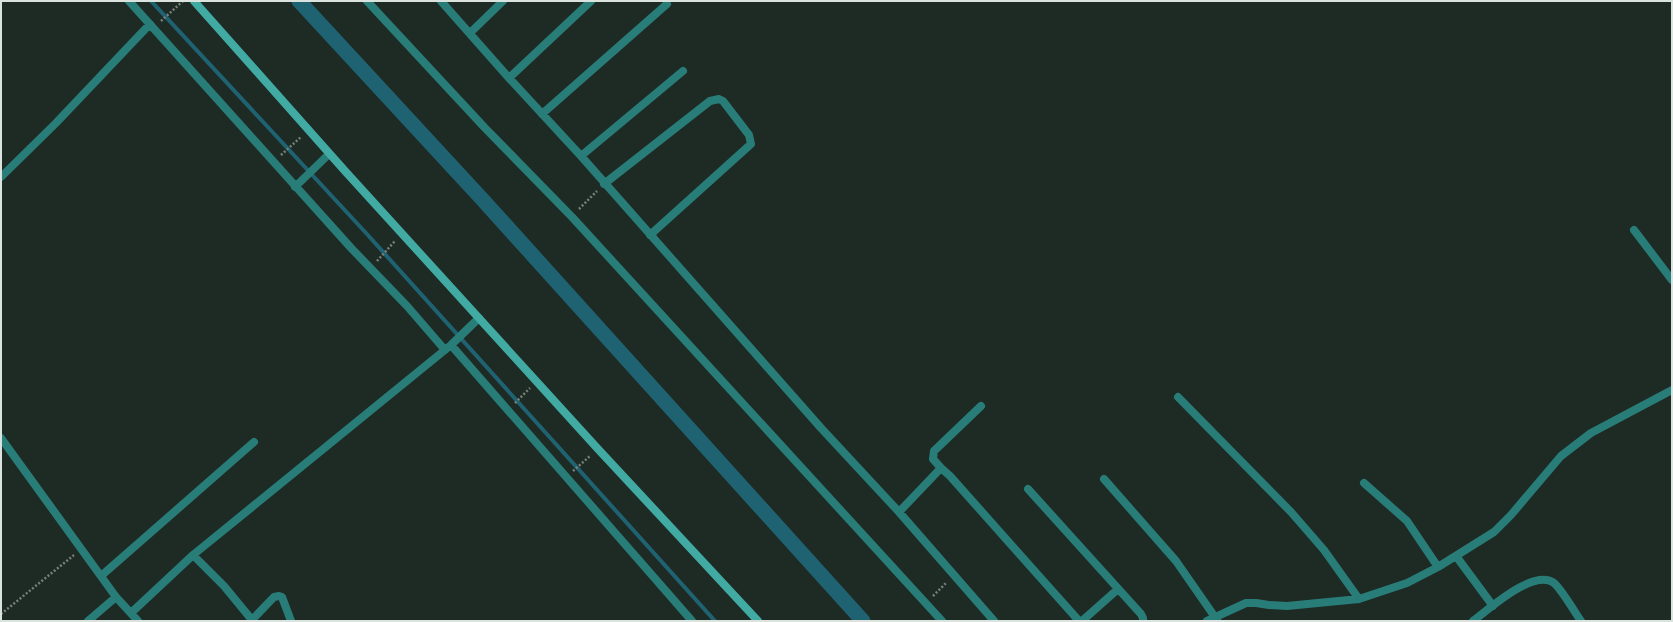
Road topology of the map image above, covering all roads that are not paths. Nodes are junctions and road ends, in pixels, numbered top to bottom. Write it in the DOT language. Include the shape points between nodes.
graph roads {
  1 [pos="129,1"];
  2 [pos="194,1"];
  3 [pos="367,1"];
  4 [pos="441,1"];
  5 [pos="502,1"];
  6 [pos="591,1"];
  7 [pos="667,4"];
  8 [pos="150,24"];
  9 [pos="470,33"];
  10 [pos="683,71"];
  11 [pos="509,78"];
  12 [pos="542,114"];
  13 [pos="329,154"];
  14 [pos="581,156"];
  15 [pos="1,177"];
  16 [pos="601,186"];
  17 [pos="295,187"];
  18 [pos="1634,230"];
  19 [pos="650,235"];
  20 [pos="1672,280"];
  21 [pos="479,318"];
  22 [pos="448,348"];
  23 [pos="1672,390"];
  24 [pos="1178,397"];
  25 [pos="981,406"];
  26 [pos="1,438"];
  27 [pos="254,442"];
  28 [pos="940,468"];
  29 [pos="1104,480"];
  30 [pos="1364,483"];
  31 [pos="1028,489"];
  32 [pos="899,512"];
  33 [pos="193,555"];
  34 [pos="1456,556"];
  35 [pos="1438,567"];
  36 [pos="101,576"];
  37 [pos="1118,589"];
  38 [pos="116,597"];
  39 [pos="1359,599"];
  40 [pos="1493,606"];
  41 [pos="131,613"];
  42 [pos="251,620"];
  43 [pos="1213,620"];
  44 [pos="88,621"];
  45 [pos="138,621"];
  46 [pos="291,621"];
  47 [pos="692,621"];
  48 [pos="758,621"];
  49 [pos="942,621"];
  50 [pos="994,621"];
  51 [pos="1081,621"];
  52 [pos="1142,621"];
  53 [pos="1473,621"];
  54 [pos="1581,621"];
  1 -- 8 [label="street"];
  2 -- 13 [label="street"];
  3 -- 49 [label="street" via="582,229"];
  4 -- 9 [label="street"];
  5 -- 9 [label="street"];
  6 -- 11 [label="street"];
  7 -- 12 [label="street"];
  8 -- 15 [label="street"];
  8 -- 17 [label="street"];
  9 -- 11 [label="street"];
  10 -- 14 [label="street"];
  11 -- 12 [label="street"];
  12 -- 14 [label="street"];
  13 -- 17 [label="street"];
  13 -- 21 [label="street"];
  14 -- 16 [label="street"];
  16 -- 19 [label="street"];
  16 -- 19 [label="street" via="710,101 723,101 749,135 751,144"];
  17 -- 22 [label="street"];
  18 -- 20 [label="street"];
  19 -- 32 [label="street"];
  21 -- 22 [label="street"];
  21 -- 48 [label="street"];
  22 -- 33 [label="street"];
  22 -- 47 [label="street"];
  23 -- 34 [label="street" via="1580,440 1562,456 1494,532"];
  24 -- 39 [label="street" via="1291,512 1324,550"];
  25 -- 28 [label="street" via="934,451 933,459"];
  26 -- 36 [label="street"];
  27 -- 36 [label="street"];
  28 -- 32 [label="street"];
  28 -- 51 [label="street"];
  29 -- 43 [label="street" via="1176,561"];
  30 -- 35 [label="street" via="1407,521"];
  31 -- 37 [label="street"];
  32 -- 50 [label="street"];
  33 -- 41 [label="street"];
  33 -- 42 [label="street" via="224,586"];
  34 -- 35 [label="street"];
  34 -- 40 [label="street"];
  35 -- 39 [label="street" via="1408,583"];
  36 -- 38 [label="street"];
  37 -- 51 [label="street"];
  37 -- 52 [label="street" via="1141,614"];
  38 -- 41 [label="street"];
  38 -- 44 [label="street"];
  39 -- 43 [label="street" via="1278,606 1251,603 1239,605"];
  40 -- 53 [label="street"];
  40 -- 54 [label="street" via="1523,585 1542,580 1553,583"];
  41 -- 45 [label="street"];
  42 -- 46 [label="street" via="274,597 279,596"];
}
